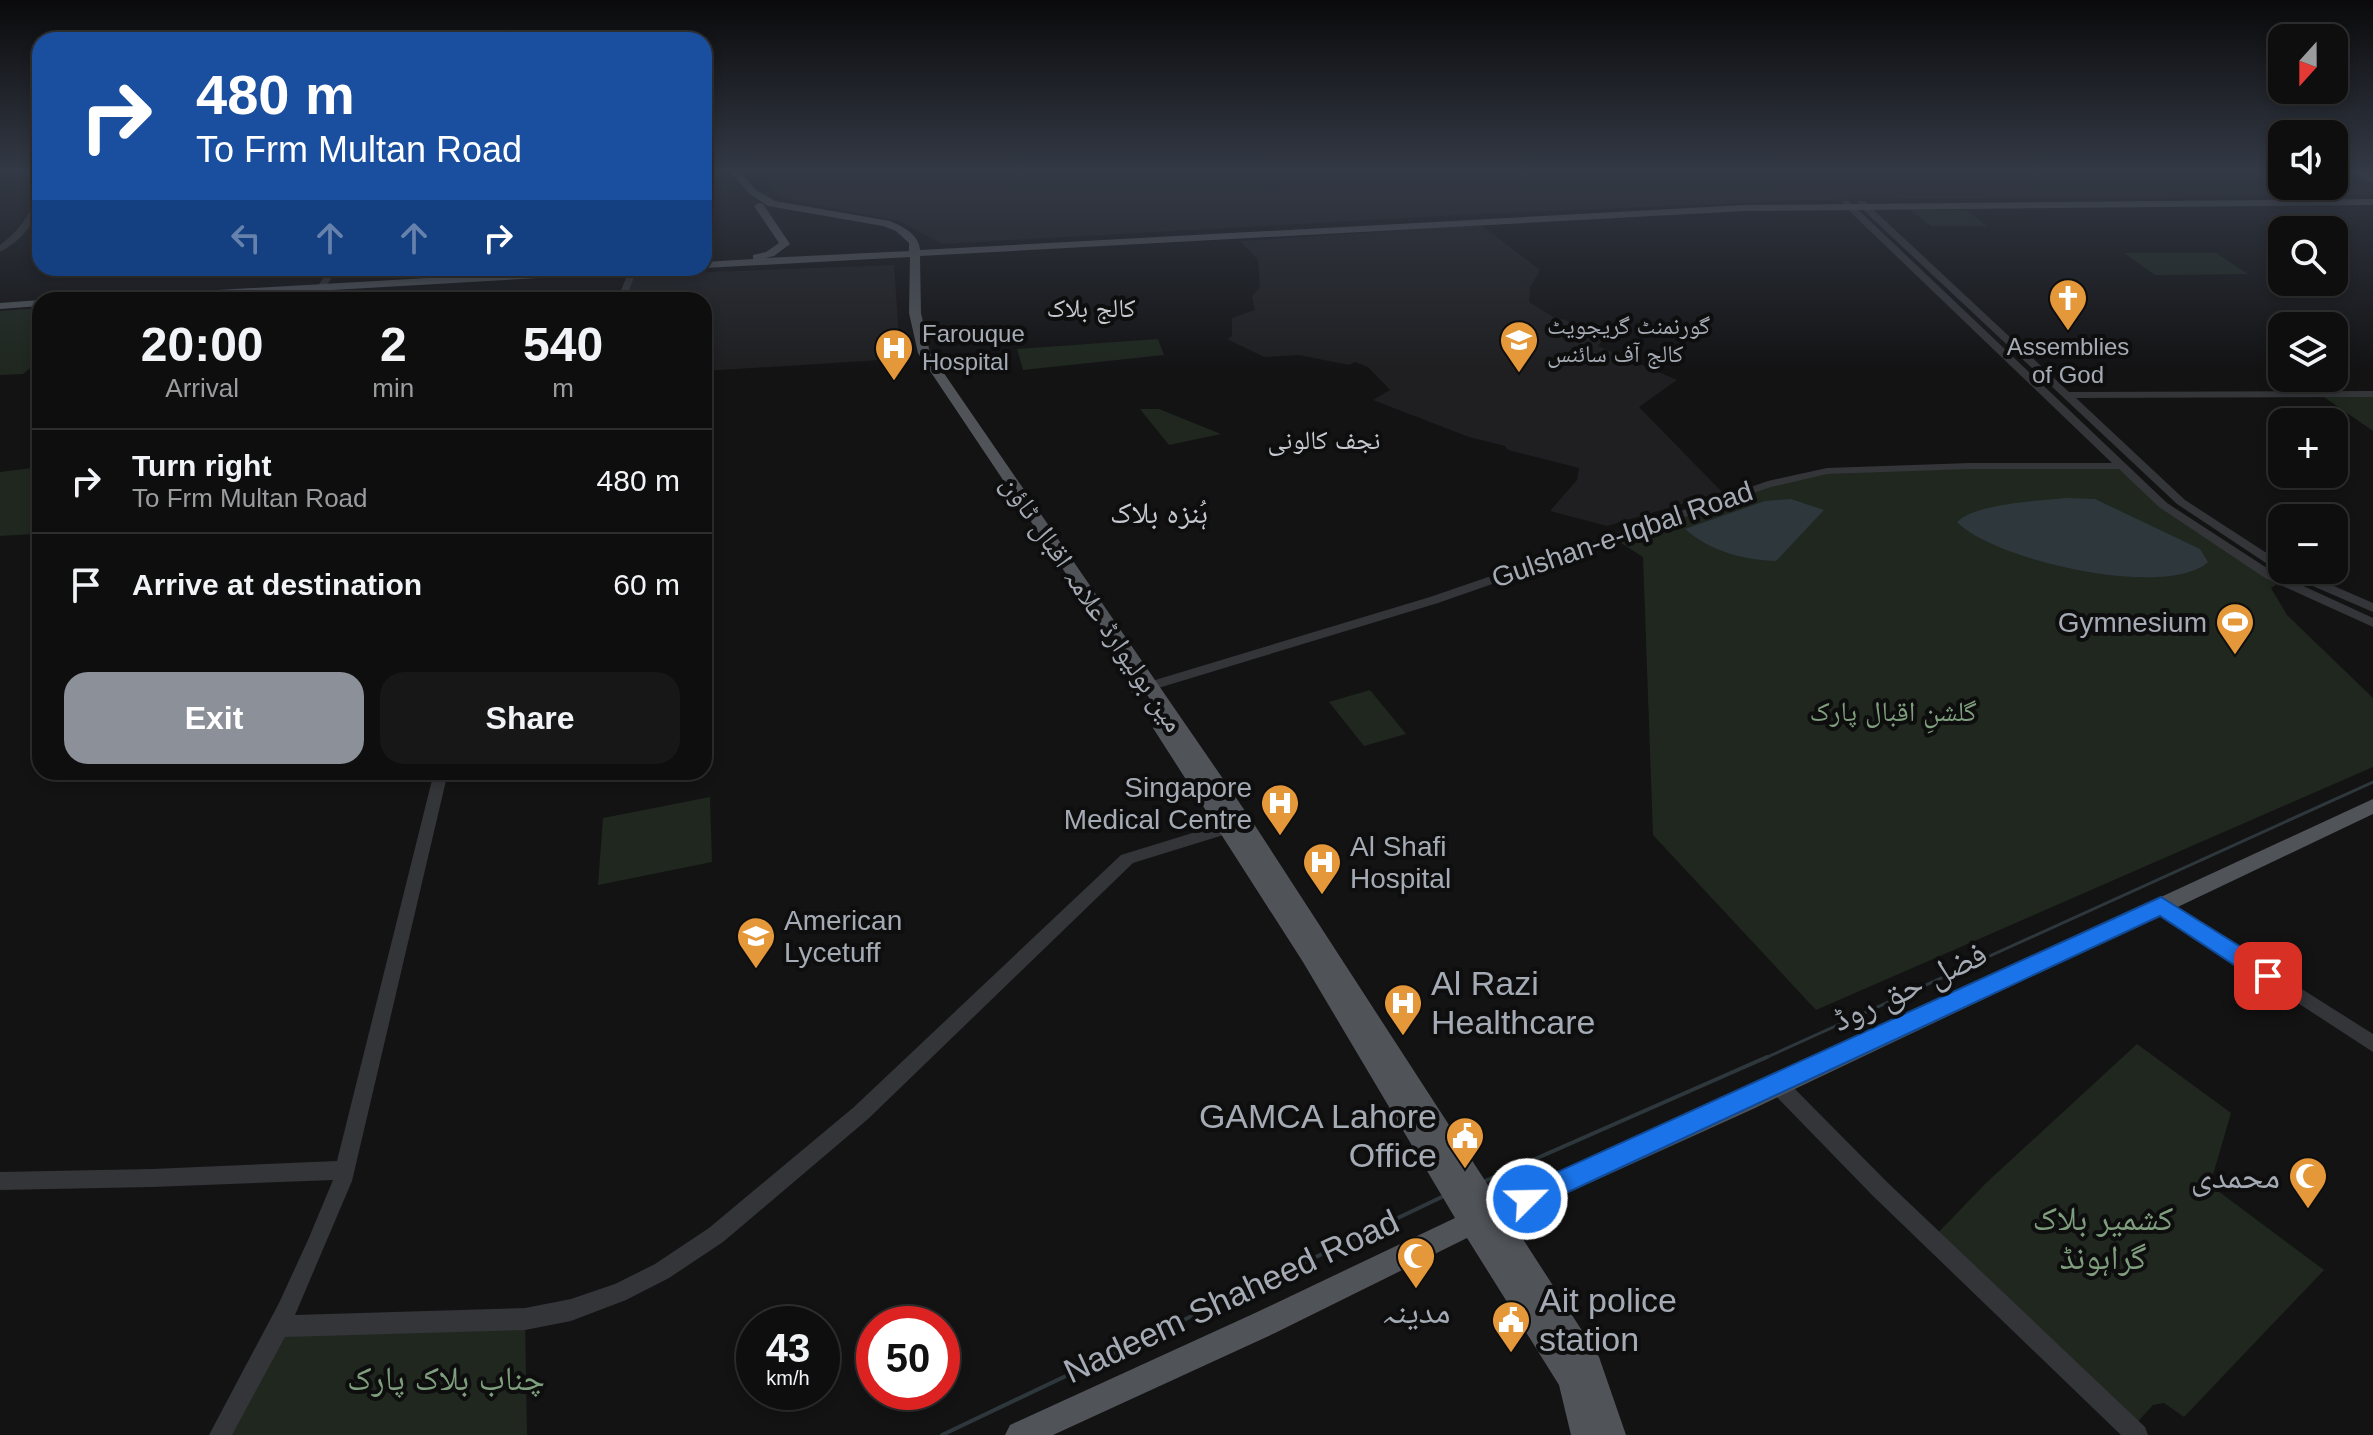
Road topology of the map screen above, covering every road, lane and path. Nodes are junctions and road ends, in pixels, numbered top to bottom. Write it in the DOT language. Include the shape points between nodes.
graph roads {
  1 [pos="15,236"];
  2 [pos="782,236"];
  3 [pos="897,236"];
  4 [pos="908,236"];
  5 [pos="913,236"];
  6 [pos="1191,236"];
  7 [pos="1880,236"];
  8 [pos="1897,236"];
  9 [pos="1114,240"];
  10 [pos="0,249"];
  11 [pos="944,249"];
  12 [pos="911,254"];
  13 [pos="751,260"];
  14 [pos="712,262"];
  15 [pos="1909,264"];
  16 [pos="1927,264"];
  17 [pos="329,276"];
  18 [pos="473,276"];
  19 [pos="489,276"];
  20 [pos="613,276"];
  21 [pos="630,276"];
  22 [pos="323,284"];
  23 [pos="627,284"];
  24 [pos="187,292"];
  25 [pos="229,292"];
  26 [pos="624,292"];
  27 [pos="32,302"];
  28 [pos="0,304"];
  29 [pos="1968,320"];
  30 [pos="1988,320"];
  31 [pos="2373,394"];
  32 [pos="2067,395"];
  33 [pos="2122,466"];
  34 [pos="2148,490"];
  35 [pos="2168,490"];
  36 [pos="2268,559"];
  37 [pos="2318,584"];
  38 [pos="2373,608"];
  39 [pos="2373,623"];
  40 [pos="1142,688"];
  41 [pos="439,780"];
  42 [pos="2373,806"];
  43 [pos="1228,828"];
  44 [pos="2161,906"];
  45 [pos="2373,1044"];
  46 [pos="1778,1085"];
  47 [pos="343,1170"];
  48 [pos="1455,1180"];
  49 [pos="0,1181"];
  50 [pos="1479,1212"];
  51 [pos="281,1326"];
  52 [pos="220,1435"];
  53 [pos="1020,1435"];
  54 [pos="1586,1435"];
  55 [pos="1611,1435"];
  56 [pos="2137,1435"];
  1 -- 10 [label="street"];
  2 -- 13 [label="main road" via="785,244"];
  3 -- 12 [label="main road"];
  4 -- 12 [label="main road" via="914,242"];
  5 -- 11 [label="main road"];
  6 -- 9 [label="main road"];
  7 -- 15 [label="street"];
  8 -- 16 [label="street"];
  9 -- 11 [label="main road"];
  9 -- 12 [label="main road"];
  11 -- 12 [label="main road"];
  12 -- 13 [label="main road"];
  12 -- 40 [label="main road, مین بولیوارڈ علامہ اقبال ٹاؤن" via="913,354"];
  13 -- 14 [label="main road"];
  15 -- 16 [label="street"];
  15 -- 29 [label="street"];
  16 -- 30 [label="street"];
  17 -- 22 [label="street"];
  18 -- 22 [label="main road"];
  19 -- 25 [label="main road"];
  20 -- 23 [label="main road"];
  21 -- 23 [label="street"];
  22 -- 24 [label="main road"];
  23 -- 26 [label="street"];
  27 -- 28 [label="main road"];
  29 -- 30 [label="street"];
  29 -- 33 [label="street"];
  30 -- 32 [label="street"];
  31 -- 32 [label="street"];
  32 -- 35 [label="street"];
  33 -- 34 [label="street"];
  33 -- 40 [label="street, Gulshan-e-Iqbal Road" via="1898,467 1812,474 1735,495 1434,600"];
  34 -- 35 [label="street"];
  34 -- 39 [label="street" via="2269,575"];
  35 -- 36 [label="street"];
  37 -- 38 [label="street"];
  40 -- 43 [label="main road, مین بولیوارڈ علامہ اقبال ٹاؤن"];
  40 -- 48 [label="main road, مین بولیوارڈ علامہ اقبال ٹاؤن" via="1245,826"];
  41 -- 47 [label="street"];
  42 -- 44 [label="main road, فضل حق روڈ"];
  43 -- 48 [label="main road, مین بولیوارڈ علامہ اقبال ٹاؤن"];
  43 -- 51 [label="street" via="1127,859 861,1113 716,1235 662,1271 571,1310 525,1319"];
  44 -- 45 [label="street"];
  44 -- 46 [label="main road, فضل حق روڈ"];
  46 -- 50 [label="main road, فضل حق روڈ"];
  46 -- 56 [label="street"];
  47 -- 49 [label="street"];
  47 -- 51 [label="street" via="318,1247"];
  48 -- 50 [label="main road"];
  50 -- 53 [label="main road, Nadeem Shaheed Road"];
  50 -- 54 [label="main road" via="1570,1376"];
  50 -- 55 [label="main road" via="1589,1367"];
  51 -- 52 [label="street"];
}
